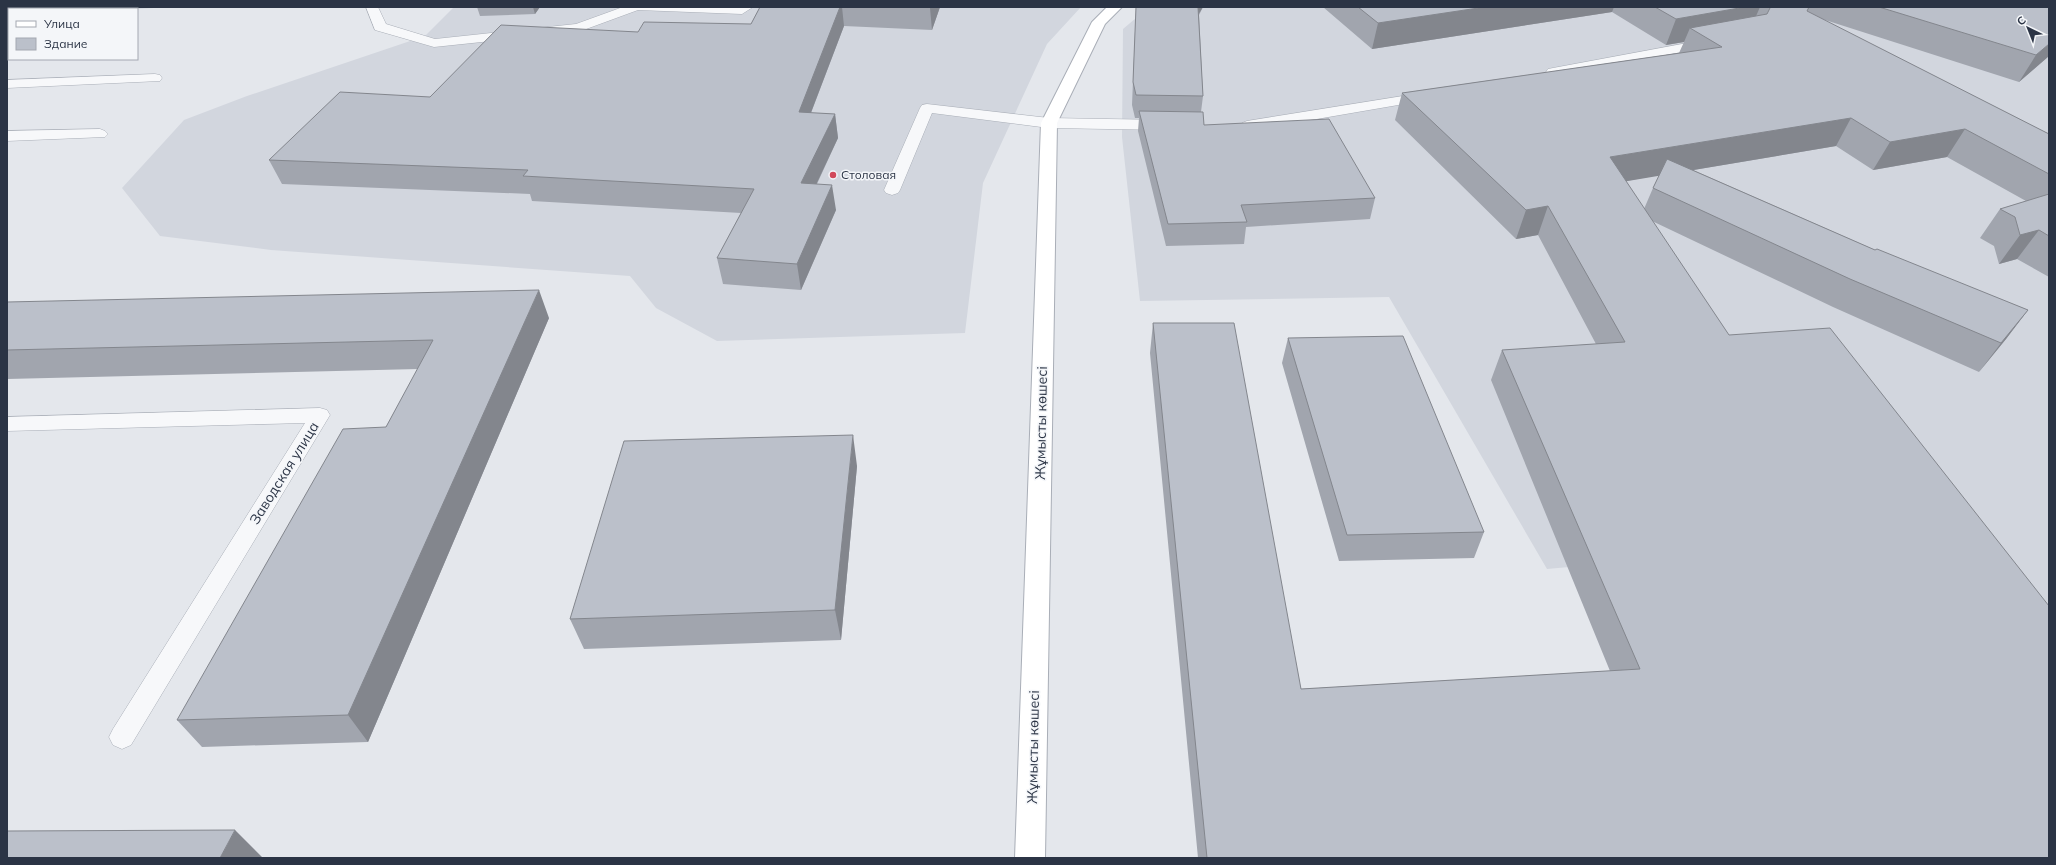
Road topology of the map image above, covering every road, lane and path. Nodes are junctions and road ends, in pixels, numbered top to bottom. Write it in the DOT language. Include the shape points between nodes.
graph roads {
  1 [pos="372,7"];
  2 [pos="635,7"];
  3 [pos="639,7"];
  4 [pos="747,7"];
  5 [pos="1115,7"];
  6 [pos="1726,40"];
  7 [pos="1539,75"];
  8 [pos="155,78"];
  9 [pos="7,84"];
  10 [pos="1446,93"];
  11 [pos="1049,123"];
  12 [pos="1176,125"];
  13 [pos="1232,126"];
  14 [pos="100,134"];
  15 [pos="7,136"];
  16 [pos="892,190"];
  17 [pos="7,424"];
  18 [pos="122,737"];
  19 [pos="1030,858"];
  1 -- 2 [label="lane" via="380,27 434,43 578,28"];
  3 -- 4 [label="lane" via="742,10"];
  5 -- 11 [label="main road, Жұмысты көшесі" via="1099,22"];
  6 -- 7 [label="lane"];
  8 -- 9 [label="lane"];
  10 -- 13 [label="lane"];
  11 -- 12 [label="lane"];
  11 -- 16 [label="lane" via="927,108"];
  11 -- 19 [label="main road, Жұмысты көшесі"];
  14 -- 15 [label="lane"];
  17 -- 18 [label="lane, Заводская улица" via="320,415"];
}
